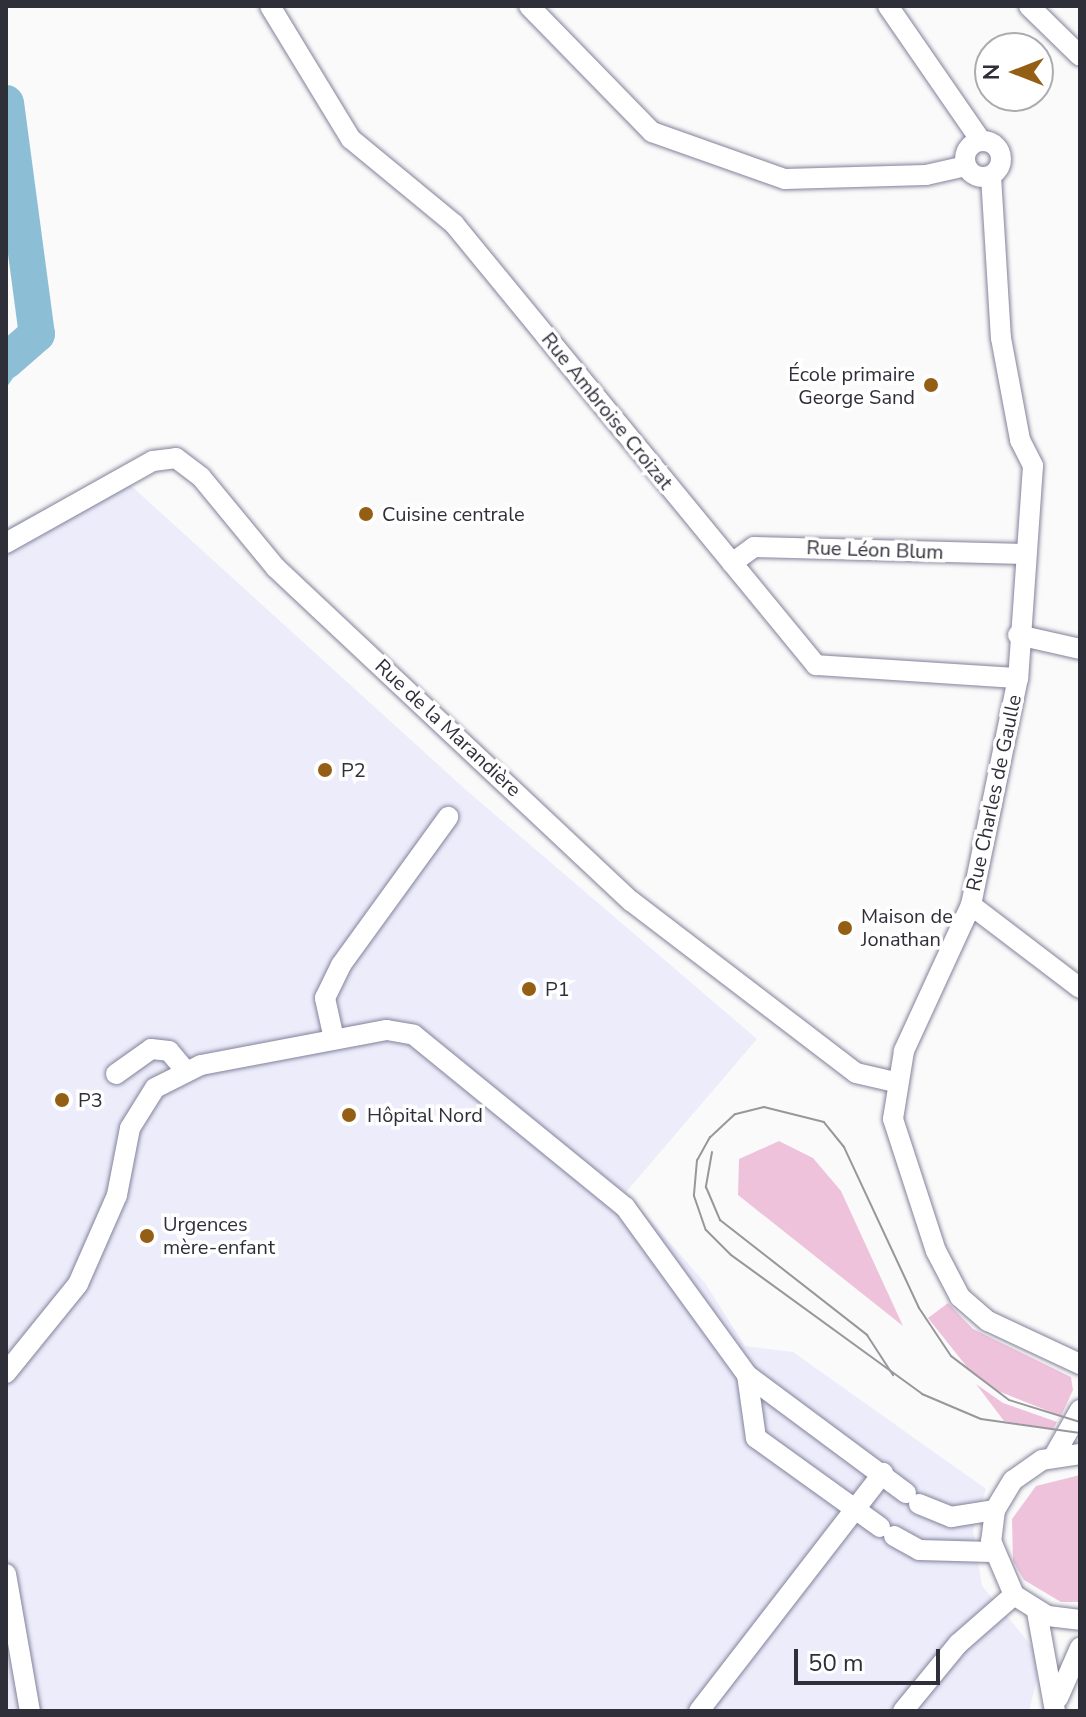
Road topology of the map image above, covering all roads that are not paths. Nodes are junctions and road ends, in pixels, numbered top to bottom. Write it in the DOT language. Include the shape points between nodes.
graph roads {
  1 [pos="270,6"];
  2 [pos="529,6"];
  3 [pos="888,6"];
  4 [pos="1029,6"];
  5 [pos="1080,56"];
  6 [pos="981,141"];
  7 [pos="966,166"];
  8 [pos="991,176"];
  9 [pos="6,543"];
  10 [pos="1025,554"];
  11 [pos="732,563"];
  12 [pos="1018,635"];
  13 [pos="1080,649"];
  14 [pos="1018,678"];
  15 [pos="448,817"];
  16 [pos="971,905"];
  17 [pos="1080,988"];
  18 [pos="334,1039"];
  19 [pos="185,1070"];
  20 [pos="116,1074"];
  21 [pos="895,1082"];
  22 [pos="1080,1364"];
  23 [pos="6,1373"];
  24 [pos="747,1375"];
  25 [pos="1080,1410"];
  26 [pos="1080,1454"];
  27 [pos="1054,1456"];
  28 [pos="883,1473"];
  29 [pos="855,1509"];
  30 [pos="995,1510"];
  31 [pos="992,1552"];
  32 [pos="6,1574"];
  33 [pos="1014,1595"];
  34 [pos="1037,1612"];
  35 [pos="1080,1620"];
  36 [pos="1080,1648"];
  37 [pos="1056,1706"];
  38 [pos="30,1711"];
  39 [pos="699,1711"];
  40 [pos="903,1711"];
  1 -- 11 [label="street, Rue Ambroise Croizat" via="351,139 454,224"];
  2 -- 7 [label="street" via="652,132 785,179 926,175"];
  3 -- 6 [label="street"];
  4 -- 5 [label="street"];
  6 -- 7 [label="street" via="967,150"];
  6 -- 8 [label="street" via="999,151"];
  7 -- 8 [label="street" via="974,175"];
  8 -- 10 [label="street, Rue Charles de Gaulle" via="1001,338 1020,440 1033,466"];
  9 -- 21 [label="street, Rue de la Marandière" via="153,461 176,458 201,477 276,568 631,901 856,1073"];
  10 -- 11 [label="street, Rue Léon Blum" via="754,547"];
  10 -- 12 [label="street, Rue Charles de Gaulle"];
  11 -- 14 [label="street, Rue Ambroise Croizat" via="816,665"];
  12 -- 13 [label="street"];
  12 -- 14 [label="street, Rue Charles de Gaulle"];
  14 -- 16 [label="street, Rue Charles de Gaulle"];
  15 -- 18 [label="street" via="341,965 325,998"];
  16 -- 17 [label="street"];
  16 -- 21 [label="street, Rue Charles de Gaulle"];
  18 -- 19 [label="street"];
  18 -- 24 [label="street" via="387,1030 414,1035 542,1138 625,1207"];
  19 -- 20 [label="street" via="169,1051 151,1049"];
  19 -- 23 [label="street" via="155,1088 130,1128 117,1195 78,1284"];
  21 -- 22 [label="street, Rue Charles de Gaulle" via="898,1145 955,1290 988,1321"];
  24 -- 28 [label="street"];
  24 -- 29 [label="street" via="756,1438"];
  25 -- 27 [label="street"];
  26 -- 27 [label="street"];
  27 -- 30 [label="street" via="1020,1474"];
  28 -- 29 [label="street"];
  28 -- 30 [label="street" via="943,1517"];
  29 -- 31 [label="street" via="919,1550"];
  29 -- 39 [label="street"];
  30 -- 31 [label="street"];
  31 -- 33 [label="street"];
  32 -- 38 [label="street"];
  33 -- 34 [label="street"];
  33 -- 40 [label="street" via="958,1644"];
  34 -- 35 [label="street"];
  34 -- 37 [label="street"];
  36 -- 37 [label="street"];
}
